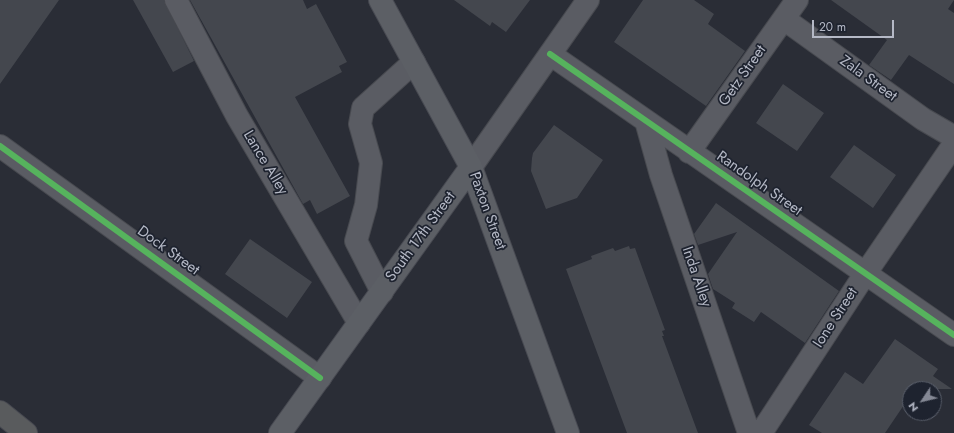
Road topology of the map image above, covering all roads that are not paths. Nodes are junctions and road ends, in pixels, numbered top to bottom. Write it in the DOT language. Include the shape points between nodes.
graph roads {
  1 [pos="176,0"];
  2 [pos="380,0"];
  3 [pos="587,0"];
  4 [pos="797,0"];
  5 [pos="784,19"];
  6 [pos="550,54"];
  7 [pos="414,62"];
  8 [pos="646,121"];
  9 [pos="954,137"];
  10 [pos="954,144"];
  11 [pos="0,146"];
  12 [pos="689,152"];
  13 [pos="471,167"];
  14 [pos="865,274"];
  15 [pos="382,292"];
  16 [pos="360,323"];
  17 [pos="954,336"];
  18 [pos="320,378"];
  19 [pos="0,412"];
  20 [pos="26,433"];
  21 [pos="280,433"];
  22 [pos="568,433"];
  23 [pos="749,433"];
  24 [pos="761,433"];
  1 -- 16 [label="street, Lance Alley" via="237,116"];
  2 -- 7 [label="main road, Paxton Street"];
  3 -- 6 [label="street, South 17th Street"];
  4 -- 5 [label="street, Getz Street"];
  5 -- 9 [label="street, Zala Street" via="924,119"];
  5 -- 12 [label="street, Getz Street"];
  6 -- 8 [label="street, Randolph Street"];
  6 -- 13 [label="street, South 17th Street"];
  7 -- 13 [label="main road, Paxton Street"];
  7 -- 15 [label="street" via="363,108 360,124 371,163 366,205 356,241"];
  8 -- 12 [label="street, Randolph Street"];
  8 -- 23 [label="street, Inda Alley" via="661,175"];
  10 -- 14 [label="street, Ione Street"];
  11 -- 18 [label="street, Dock Street"];
  12 -- 14 [label="street, Randolph Street"];
  13 -- 15 [label="main road, South 17th Street"];
  13 -- 22 [label="main road, Paxton Street"];
  14 -- 17 [label="street, Randolph Street"];
  14 -- 24 [label="street, Ione Street"];
  15 -- 16 [label="main road, South 17th Street"];
  16 -- 18 [label="main road, South 17th Street"];
  18 -- 21 [label="main road, South 17th Street"];
  19 -- 20 [label="highway"];
}
